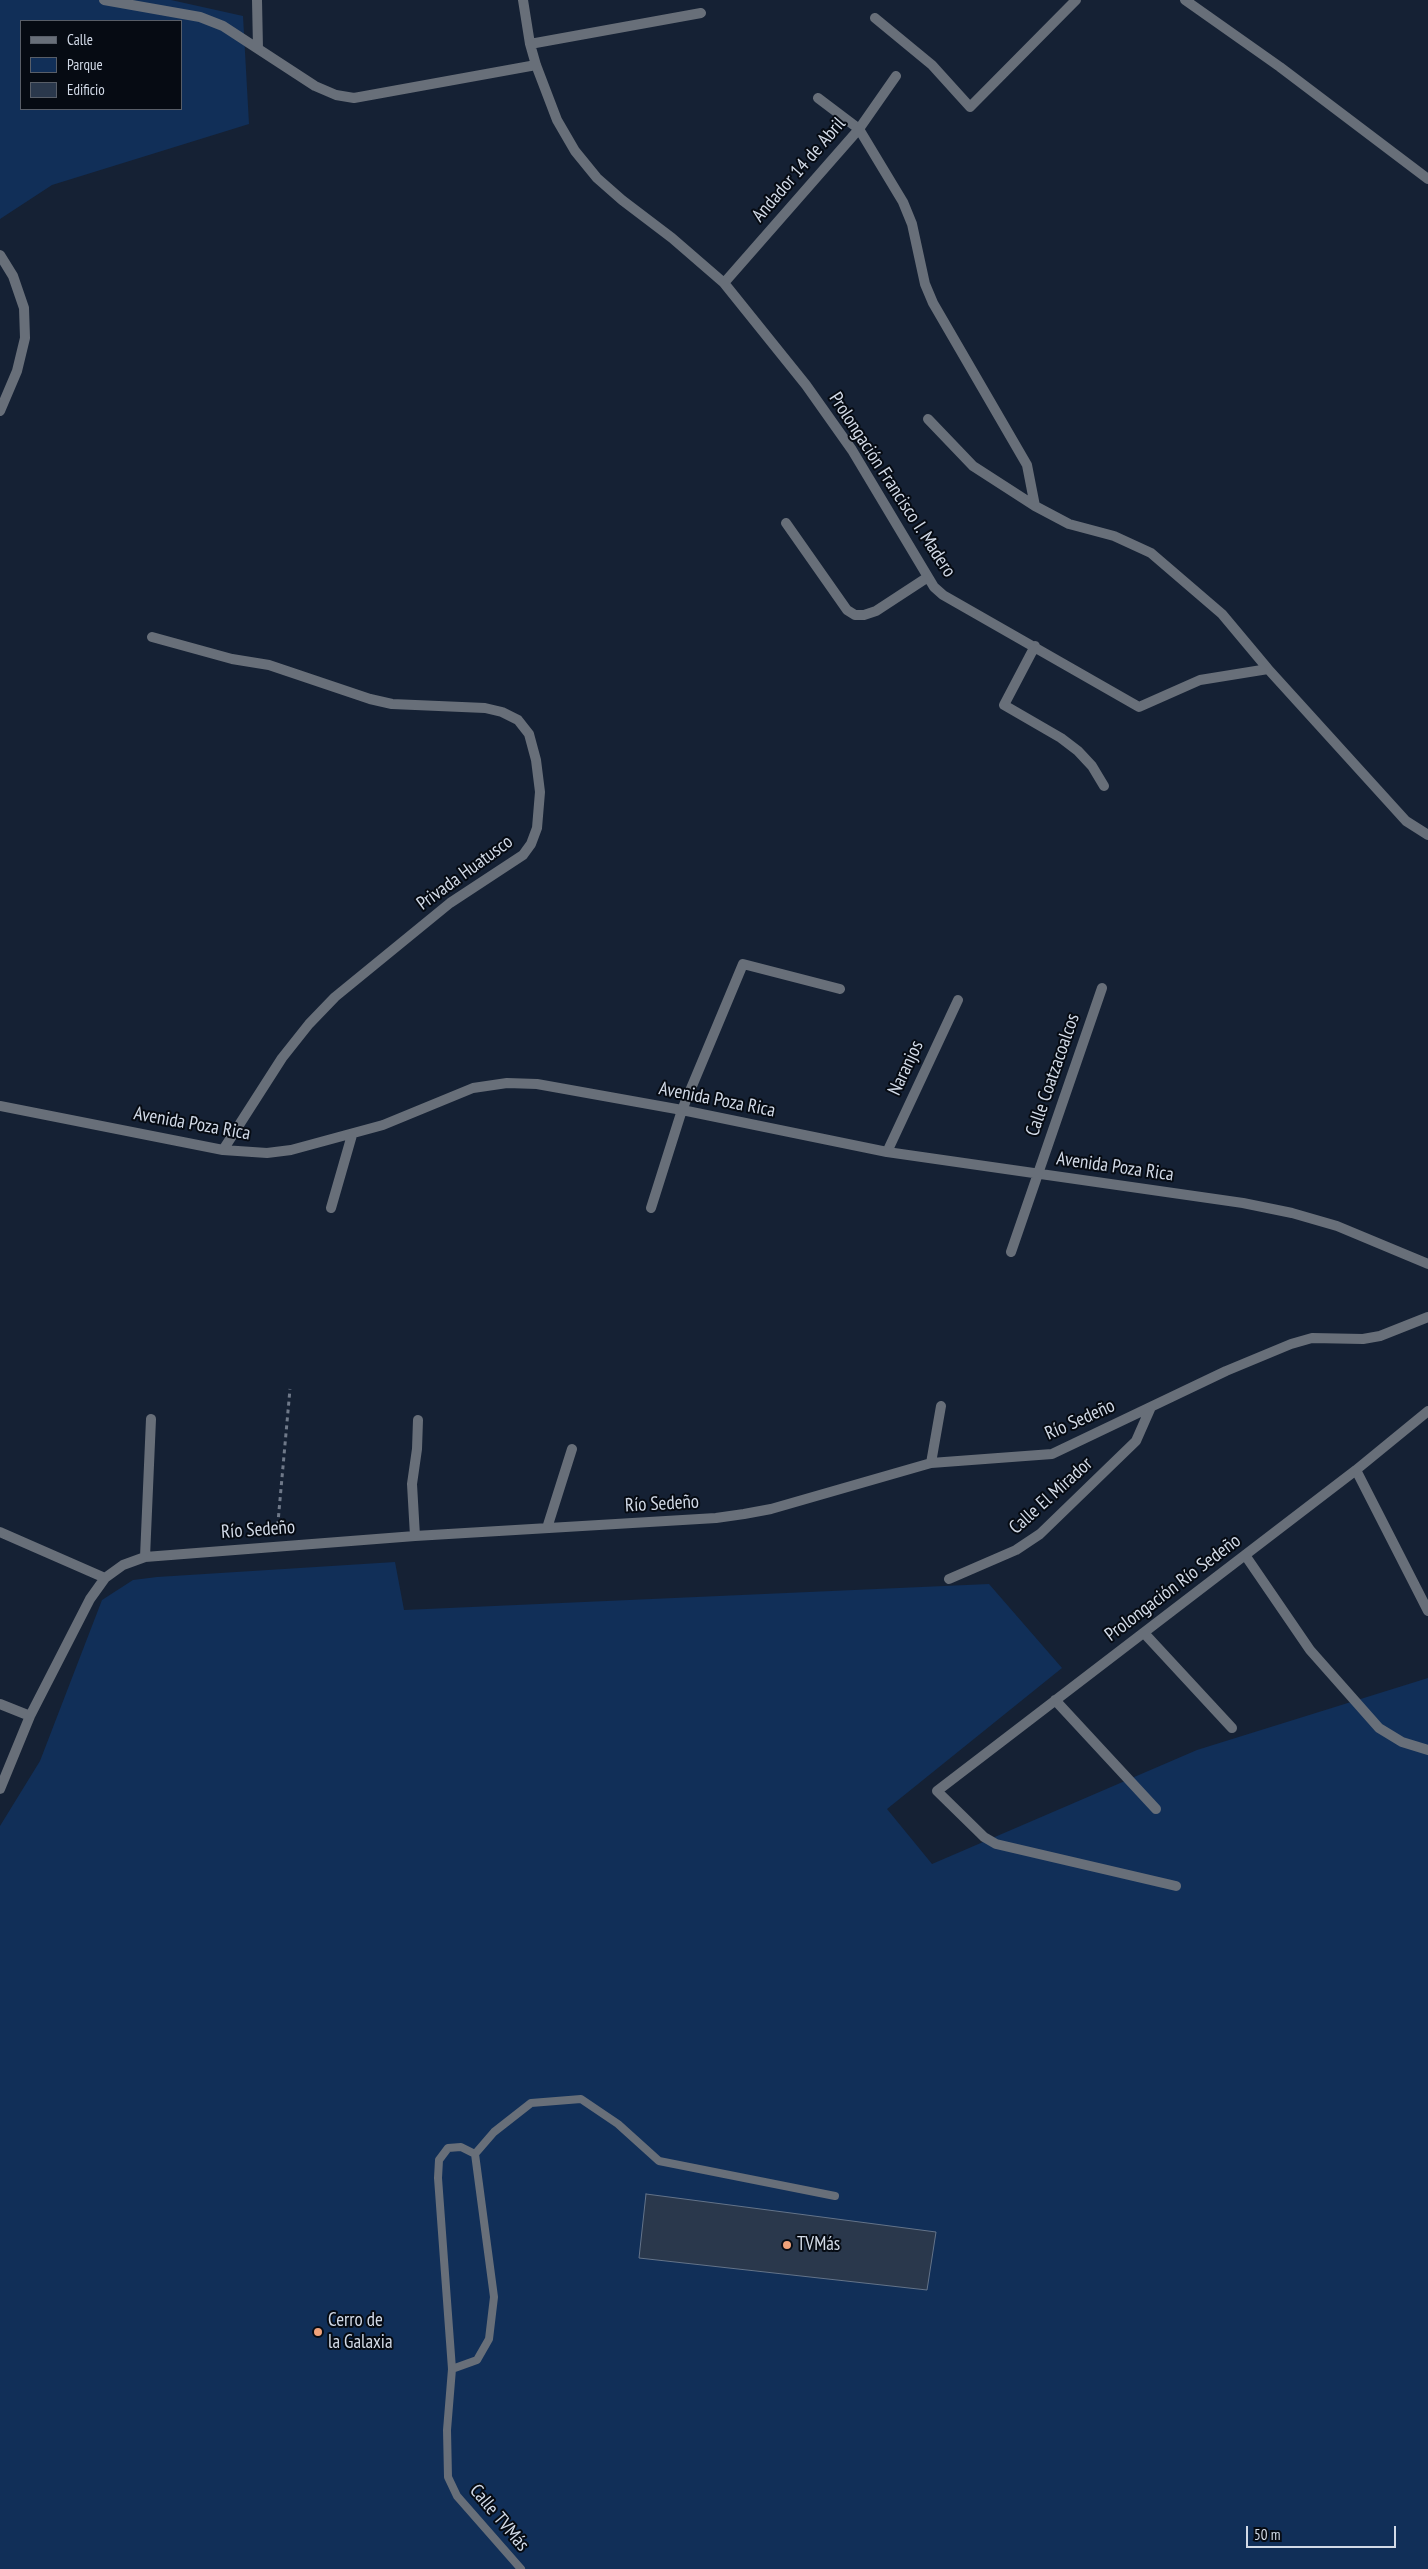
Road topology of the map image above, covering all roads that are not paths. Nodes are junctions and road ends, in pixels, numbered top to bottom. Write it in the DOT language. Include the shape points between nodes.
graph roads {
  1 [pos="104,0"];
  2 [pos="257,0"];
  3 [pos="523,0"];
  4 [pos="1076,0"];
  5 [pos="1185,0"];
  6 [pos="140,4"];
  7 [pos="701,13"];
  8 [pos="875,18"];
  9 [pos="530,44"];
  10 [pos="258,48"];
  11 [pos="536,65"];
  12 [pos="896,76"];
  13 [pos="818,98"];
  14 [pos="859,129"];
  15 [pos="1428,179"];
  16 [pos="0,255"];
  17 [pos="724,283"];
  18 [pos="0,411"];
  19 [pos="928,419"];
  20 [pos="1035,506"];
  21 [pos="786,523"];
  22 [pos="928,577"];
  23 [pos="152,637"];
  24 [pos="1035,646"];
  25 [pos="1268,669"];
  26 [pos="1104,786"];
  27 [pos="1428,835"];
  28 [pos="1102,988"];
  29 [pos="840,989"];
  30 [pos="958,1000"];
  31 [pos="0,1106"];
  32 [pos="682,1110"];
  33 [pos="352,1135"];
  34 [pos="224,1150"];
  35 [pos="887,1152"];
  36 [pos="1037,1173"];
  37 [pos="331,1208"];
  38 [pos="652,1208"];
  39 [pos="1011,1252"];
  40 [pos="1428,1264"];
  41 [pos="1428,1317"];
  42 [pos="941,1406"];
  43 [pos="1150,1407"];
  44 [pos="1428,1411"];
  45 [pos="151,1418"];
  46 [pos="418,1420"];
  47 [pos="572,1449"];
  48 [pos="931,1463"];
  49 [pos="1356,1470"];
  50 [pos="547,1528"];
  51 [pos="0,1532"];
  52 [pos="415,1536"];
  53 [pos="1245,1555"];
  54 [pos="145,1557"];
  55 [pos="105,1578"];
  56 [pos="948,1579"];
  57 [pos="1428,1610"];
  58 [pos="1144,1633"];
  59 [pos="1055,1700"];
  60 [pos="0,1704"];
  61 [pos="30,1716"];
  62 [pos="1232,1728"];
  63 [pos="1428,1750"];
  64 [pos="0,1789"];
  65 [pos="1156,1809"];
  66 [pos="1176,1886"];
  67 [pos="475,2154"];
  68 [pos="835,2196"];
  69 [pos="452,2370"];
  70 [pos="521,2569"];
  1 -- 6 [label="street"];
  2 -- 10 [label="street"];
  3 -- 9 [label="street, Prolongación Francisco I. Madero"];
  4 -- 8 [label="street" via="970,106 932,65"];
  5 -- 15 [label="street"];
  6 -- 10 [label="street" via="200,17 223,26"];
  7 -- 9 [label="street"];
  9 -- 11 [label="street, Prolongación Francisco I. Madero"];
  10 -- 11 [label="street" via="315,86 354,98"];
  11 -- 17 [label="street, Prolongación Francisco I. Madero" via="557,120 575,151 597,178"];
  12 -- 14 [label="street, Andador 14 de Abril"];
  13 -- 14 [label="street"];
  14 -- 17 [label="street, Andador 14 de Abril"];
  14 -- 20 [label="street" via="903,202 933,304 1027,465"];
  16 -- 18 [label="street" via="13,276 24,308 25,338 17,371"];
  17 -- 22 [label="street, Prolongación Francisco I. Madero" via="806,385 852,450"];
  19 -- 20 [label="street" via="973,466"];
  20 -- 25 [label="street" via="1069,524 1114,536 1151,553 1222,614"];
  21 -- 22 [label="street" via="848,610 855,614 876,611"];
  22 -- 24 [label="street, Prolongación Francisco I. Madero" via="943,595"];
  23 -- 34 [label="street, Privada Huatusco" via="232,659 269,665 392,704 485,708 502,712 518,720 529,734 536,760 540,792 537,828 523,856 450,903 335,997 282,1058"];
  24 -- 25 [label="street, Prolongación Francisco I. Madero" via="1140,707 1200,680"];
  24 -- 26 [label="street" via="1004,705 1078,751"];
  25 -- 27 [label="street" via="1406,820"];
  28 -- 36 [label="street, Calle Coatzacoalcos"];
  29 -- 32 [label="street" via="743,964"];
  30 -- 35 [label="street, Naranjos"];
  31 -- 34 [label="street, Avenida Poza Rica"];
  32 -- 33 [label="street, Avenida Poza Rica" via="537,1084 506,1083 473,1088"];
  32 -- 35 [label="street, Avenida Poza Rica"];
  32 -- 38 [label="street"];
  33 -- 34 [label="street, Avenida Poza Rica" via="291,1150 244,1153"];
  33 -- 37 [label="street"];
  35 -- 36 [label="street, Avenida Poza Rica"];
  36 -- 39 [label="street, Calle Coatzacoalcos"];
  36 -- 40 [label="street, Avenida Poza Rica" via="1292,1213 1337,1226"];
  41 -- 43 [label="street, Río Sedeño" via="1380,1336 1312,1338 1291,1344"];
  42 -- 48 [label="street"];
  43 -- 48 [label="street, Río Sedeño" via="1052,1454"];
  43 -- 56 [label="street, Calle El Mirador" via="1136,1441 1040,1534 1016,1550"];
  44 -- 49 [label="street, Prolongación Río Sedeño"];
  45 -- 54 [label="street"];
  46 -- 52 [label="street" via="412,1484"];
  47 -- 50 [label="street"];
  48 -- 50 [label="street, Río Sedeño" via="744,1514"];
  49 -- 53 [label="street, Prolongación Río Sedeño"];
  49 -- 57 [label="street"];
  50 -- 52 [label="street, Río Sedeño"];
  51 -- 55 [label="street"];
  52 -- 54 [label="street, Río Sedeño"];
  53 -- 58 [label="street, Prolongación Río Sedeño"];
  53 -- 63 [label="street" via="1310,1650 1379,1728 1402,1742"];
  54 -- 55 [label="street, Río Sedeño" via="123,1565"];
  55 -- 61 [label="street, Río Sedeño" via="90,1599"];
  58 -- 59 [label="street, Prolongación Río Sedeño"];
  58 -- 62 [label="street"];
  59 -- 65 [label="street"];
  59 -- 66 [label="street, Prolongación Río Sedeño" via="937,1791 984,1837 996,1844"];
  60 -- 61 [label="street"];
  61 -- 64 [label="street, Río Sedeño"];
  67 -- 68 [label="lane" via="494,2132 531,2103 581,2099 618,2124 659,2161"];
  67 -- 69 [label="lane" via="494,2296 489,2338 477,2360"];
  67 -- 69 [label="lane, Calle TVMás" via="461,2147 448,2148 439,2160"];
  69 -- 70 [label="lane, Calle TVMás" via="446,2430 448,2477 457,2496"];
}
